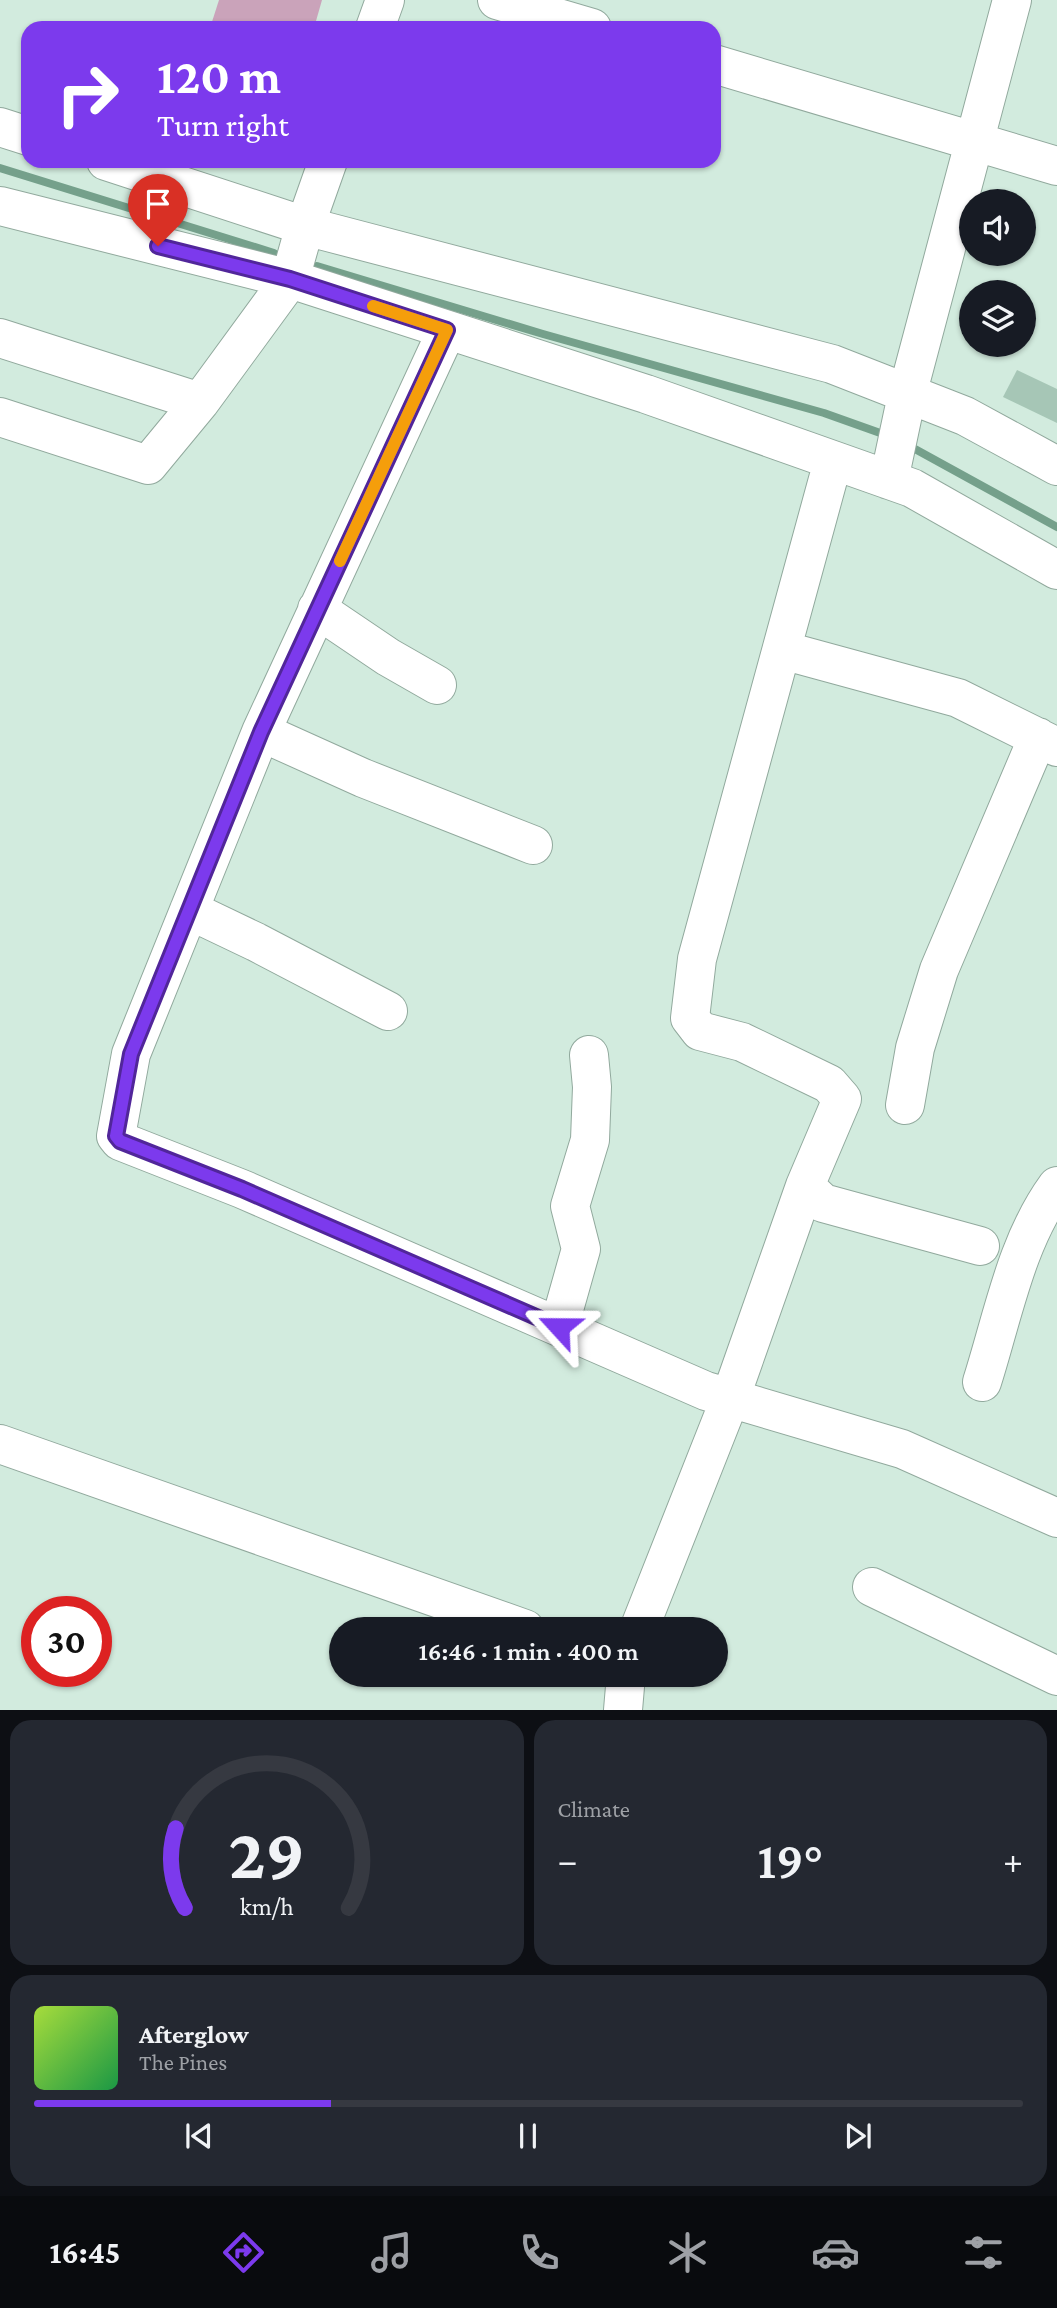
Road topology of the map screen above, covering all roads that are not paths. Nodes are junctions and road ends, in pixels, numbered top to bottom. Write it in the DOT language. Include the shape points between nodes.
graph roads {
  1 [pos="385,0"];
  2 [pos="497,0"];
  3 [pos="1012,0"];
  4 [pos="378,21"];
  5 [pos="568,21"];
  6 [pos="721,66"];
  7 [pos="0,127"];
  8 [pos="21,134"];
  9 [pos="973,141"];
  10 [pos="1057,166"];
  11 [pos="127,168"];
  12 [pos="326,168"];
  13 [pos="0,206"];
  14 [pos="305,226"];
  15 [pos="290,279"];
  16 [pos="447,330"];
  17 [pos="0,338"];
  18 [pos="907,395"];
  19 [pos="200,402"];
  20 [pos="0,417"];
  21 [pos="833,461"];
  22 [pos="1057,466"];
  23 [pos="889,480"];
  24 [pos="1057,570"];
  25 [pos="317,610"];
  26 [pos="782,650"];
  27 [pos="437,685"];
  28 [pos="261,732"];
  29 [pos="1047,742"];
  30 [pos="533,845"];
  31 [pos="189,910"];
  32 [pos="388,1011"];
  33 [pos="589,1055"];
  34 [pos="905,1105"];
  35 [pos="1057,1185"];
  36 [pos="805,1186"];
  37 [pos="980,1246"];
  38 [pos="559,1327"];
  39 [pos="982,1382"];
  40 [pos="730,1399"];
  41 [pos="0,1444"];
  42 [pos="1057,1518"];
  43 [pos="872,1587"];
  44 [pos="492,1617"];
  45 [pos="644,1617"];
  46 [pos="1057,1676"];
  47 [pos="625,1687"];
  48 [pos="623,1710"];
  1 -- 4 [label="street"];
  2 -- 5 [label="street"];
  3 -- 9 [label="street"];
  6 -- 9 [label="street"];
  7 -- 8 [label="street"];
  9 -- 10 [label="street"];
  9 -- 18 [label="street"];
  11 -- 14 [label="street"];
  12 -- 14 [label="street"];
  13 -- 15 [label="street"];
  14 -- 15 [label="street"];
  14 -- 18 [label="street" via="832,364"];
  15 -- 16 [label="street"];
  15 -- 19 [label="street"];
  16 -- 21 [label="street"];
  16 -- 25 [label="street"];
  17 -- 19 [label="street"];
  18 -- 22 [label="street" via="965,416"];
  18 -- 23 [label="street"];
  19 -- 20 [label="street" via="148,465"];
  21 -- 23 [label="street"];
  21 -- 26 [label="street"];
  23 -- 24 [label="street" via="912,488"];
  25 -- 27 [label="street"];
  25 -- 28 [label="street"];
  26 -- 29 [label="street" via="958,698"];
  26 -- 36 [label="street" via="697,959 690,1018 700,1031 742,1042 829,1084 842,1100"];
  28 -- 30 [label="street"];
  28 -- 31 [label="street"];
  29 -- 34 [label="street" via="939,970 915,1048"];
  31 -- 32 [label="street"];
  31 -- 38 [label="street" via="131,1054 116,1136 120,1141"];
  33 -- 38 [label="street" via="590,1140 570,1206 582,1249"];
  35 -- 39 [label="street" via="1026,1239"];
  36 -- 37 [label="street" via="823,1203"];
  36 -- 40 [label="street"];
  38 -- 40 [label="street"];
  40 -- 42 [label="street" via="902,1449"];
  40 -- 45 [label="street"];
  41 -- 44 [label="street"];
  43 -- 46 [label="street"];
  47 -- 48 [label="street"];
}
